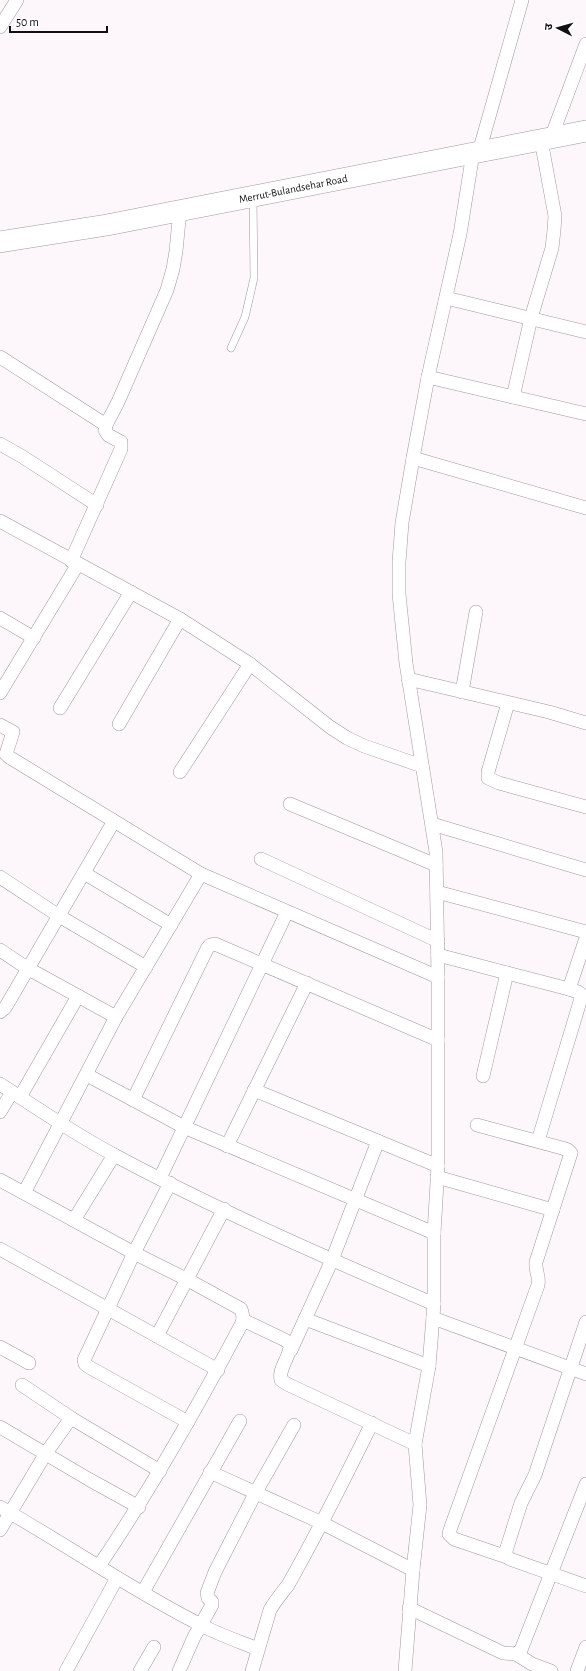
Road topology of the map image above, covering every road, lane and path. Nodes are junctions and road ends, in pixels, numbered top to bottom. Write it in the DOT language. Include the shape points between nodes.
graph roads {
  1 [pos="17,0"];
  2 [pos="522,0"];
  3 [pos="0,27"];
  4 [pos="586,44"];
  5 [pos="586,131"];
  6 [pos="546,139"];
  7 [pos="476,152"];
  8 [pos="254,196"];
  9 [pos="180,210"];
  10 [pos="0,242"];
  11 [pos="446,298"];
  12 [pos="531,318"];
  13 [pos="586,332"];
  14 [pos="231,348"];
  15 [pos="0,357"];
  16 [pos="428,376"];
  17 [pos="513,397"];
  18 [pos="586,414"];
  19 [pos="106,425"];
  20 [pos="0,444"];
  21 [pos="413,458"];
  22 [pos="96,505"];
  23 [pos="586,508"];
  24 [pos="0,521"];
  25 [pos="75,562"];
  26 [pos="131,592"];
  27 [pos="476,612"];
  28 [pos="0,618"];
  29 [pos="180,619"];
  30 [pos="34,638"];
  31 [pos="250,664"];
  32 [pos="408,679"];
  33 [pos="462,692"];
  34 [pos="0,693"];
  35 [pos="508,703"];
  36 [pos="60,708"];
  37 [pos="586,723"];
  38 [pos="119,724"];
  39 [pos="0,726"];
  40 [pos="422,766"];
  41 [pos="180,772"];
  42 [pos="290,804"];
  43 [pos="586,807"];
  44 [pos="114,821"];
  45 [pos="432,824"];
  46 [pos="261,859"];
  47 [pos="436,866"];
  48 [pos="586,870"];
  49 [pos="84,873"];
  50 [pos="201,874"];
  51 [pos="0,877"];
  52 [pos="437,892"];
  53 [pos="287,912"];
  54 [pos="59,916"];
  55 [pos="171,925"];
  56 [pos="586,932"];
  57 [pos="586,938"];
  58 [pos="438,941"];
  59 [pos="0,950"];
  60 [pos="438,955"];
  61 [pos="262,964"];
  62 [pos="146,967"];
  63 [pos="28,968"];
  64 [pos="507,973"];
  65 [pos="438,977"];
  66 [pos="307,983"];
  67 [pos="569,989"];
  68 [pos="78,996"];
  69 [pos="0,1012"];
  70 [pos="116,1018"];
  71 [pos="438,1040"];
  72 [pos="87,1075"];
  73 [pos="483,1076"];
  74 [pos="0,1084"];
  75 [pos="254,1090"];
  76 [pos="16,1095"];
  77 [pos="133,1100"];
  78 [pos="0,1112"];
  79 [pos="61,1123"];
  80 [pos="477,1125"];
  81 [pos="184,1128"];
  82 [pos="378,1141"];
  83 [pos="538,1142"];
  84 [pos="227,1146"];
  85 [pos="114,1155"];
  86 [pos="437,1172"];
  87 [pos="0,1180"];
  88 [pos="165,1181"];
  89 [pos="24,1193"];
  90 [pos="357,1200"];
  91 [pos="224,1209"];
  92 [pos="552,1210"];
  93 [pos="74,1220"];
  94 [pos="434,1233"];
  95 [pos="0,1249"];
  96 [pos="134,1253"];
  97 [pos="332,1260"];
  98 [pos="188,1280"];
  99 [pos="434,1304"];
  100 [pos="108,1309"];
  101 [pos="305,1318"];
  102 [pos="433,1318"];
  103 [pos="243,1320"];
  104 [pos="586,1322"];
  105 [pos="158,1336"];
  106 [pos="0,1347"];
  107 [pos="514,1348"];
  108 [pos="290,1350"];
  109 [pos="29,1363"];
  110 [pos="429,1366"];
  111 [pos="571,1368"];
  112 [pos="218,1370"];
  113 [pos="586,1374"];
  114 [pos="22,1385"];
  115 [pos="72,1418"];
  116 [pos="240,1421"];
  117 [pos="188,1422"];
  118 [pos="372,1423"];
  119 [pos="294,1425"];
  120 [pos="0,1427"];
  121 [pos="415,1444"];
  122 [pos="46,1453"];
  123 [pos="160,1471"];
  124 [pos="210,1472"];
  125 [pos="586,1484"];
  126 [pos="256,1492"];
  127 [pos="138,1506"];
  128 [pos="5,1510"];
  129 [pos="322,1523"];
  130 [pos="0,1530"];
  131 [pos="507,1557"];
  132 [pos="99,1566"];
  133 [pos="412,1570"];
  134 [pos="552,1573"];
  135 [pos="117,1578"];
  136 [pos="586,1586"];
  137 [pos="143,1592"];
  138 [pos="409,1608"];
  139 [pos="200,1625"];
  140 [pos="154,1647"];
  141 [pos="586,1647"];
  142 [pos="258,1649"];
  143 [pos="516,1654"];
  144 [pos="66,1671"];
  145 [pos="140,1671"];
  146 [pos="179,1671"];
  147 [pos="252,1671"];
  148 [pos="405,1671"];
  149 [pos="551,1671"];
  150 [pos="577,1671"];
  1 -- 3 [label="street"];
  2 -- 7 [label="street"];
  4 -- 6 [label="street"];
  5 -- 6 [label="main road, Merrut-Bulandsehar Road"];
  6 -- 7 [label="main road, Merrut-Bulandsehar Road"];
  6 -- 12 [label="street" via="555,216 554,230 552,248"];
  7 -- 8 [label="main road, Merrut-Bulandsehar Road"];
  7 -- 11 [label="street"];
  8 -- 9 [label="main road, Merrut-Bulandsehar Road"];
  8 -- 14 [label="lane" via="254,278 245,318"];
  9 -- 10 [label="main road, Merrut-Bulandsehar Road"];
  9 -- 19 [label="street" via="176,251 167,290"];
  11 -- 12 [label="street"];
  11 -- 16 [label="street"];
  12 -- 13 [label="street"];
  12 -- 17 [label="street"];
  15 -- 19 [label="street"];
  16 -- 17 [label="street"];
  16 -- 21 [label="street"];
  17 -- 18 [label="street"];
  19 -- 22 [label="street" via="108,435 121,442 121,449"];
  20 -- 22 [label="street"];
  21 -- 23 [label="street"];
  21 -- 32 [label="street" via="398,562"];
  22 -- 25 [label="street"];
  24 -- 25 [label="street"];
  25 -- 26 [label="street"];
  25 -- 30 [label="street"];
  26 -- 29 [label="street"];
  26 -- 36 [label="street"];
  27 -- 33 [label="street"];
  28 -- 30 [label="street"];
  29 -- 31 [label="street"];
  29 -- 38 [label="street"];
  30 -- 34 [label="street"];
  31 -- 40 [label="street" via="347,738"];
  31 -- 41 [label="street"];
  32 -- 33 [label="street"];
  32 -- 40 [label="street"];
  33 -- 35 [label="street"];
  35 -- 37 [label="street"];
  35 -- 43 [label="street" via="488,778 499,784"];
  39 -- 44 [label="street" via="13,732 6,754 9,757"];
  40 -- 45 [label="street"];
  42 -- 47 [label="street"];
  44 -- 49 [label="street"];
  44 -- 50 [label="street"];
  45 -- 47 [label="street"];
  45 -- 48 [label="street"];
  46 -- 58 [label="street"];
  47 -- 52 [label="street"];
  49 -- 54 [label="street"];
  49 -- 55 [label="street"];
  50 -- 53 [label="street"];
  50 -- 55 [label="street"];
  51 -- 54 [label="street"];
  52 -- 56 [label="street"];
  52 -- 58 [label="street"];
  53 -- 61 [label="street"];
  53 -- 65 [label="street"];
  54 -- 62 [label="street"];
  54 -- 63 [label="street"];
  55 -- 62 [label="street"];
  57 -- 67 [label="street"];
  58 -- 60 [label="street"];
  59 -- 63 [label="street"];
  60 -- 64 [label="street"];
  60 -- 65 [label="street"];
  61 -- 66 [label="street"];
  61 -- 77 [label="street" via="219,944 210,946"];
  61 -- 81 [label="street"];
  62 -- 70 [label="street"];
  63 -- 68 [label="street"];
  63 -- 69 [label="street" via="5,1008"];
  64 -- 67 [label="street"];
  64 -- 73 [label="street"];
  65 -- 71 [label="street"];
  66 -- 71 [label="street"];
  66 -- 75 [label="street"];
  67 -- 83 [label="street" via="578,992 582,996 582,1002"];
  68 -- 70 [label="street"];
  68 -- 76 [label="street"];
  70 -- 72 [label="street"];
  71 -- 86 [label="street"];
  72 -- 77 [label="street"];
  72 -- 79 [label="street"];
  74 -- 76 [label="street"];
  75 -- 82 [label="street"];
  75 -- 84 [label="street"];
  76 -- 78 [label="street"];
  76 -- 79 [label="street"];
  77 -- 81 [label="street"];
  79 -- 85 [label="street"];
  79 -- 89 [label="street"];
  80 -- 83 [label="street"];
  81 -- 84 [label="street"];
  81 -- 88 [label="street"];
  82 -- 86 [label="street"];
  82 -- 90 [label="street"];
  83 -- 92 [label="street" via="571,1153"];
  84 -- 90 [label="street"];
  85 -- 88 [label="street"];
  85 -- 93 [label="street"];
  86 -- 92 [label="street"];
  86 -- 94 [label="street"];
  87 -- 89 [label="street"];
  88 -- 91 [label="street"];
  88 -- 96 [label="street"];
  89 -- 93 [label="street"];
  90 -- 94 [label="street"];
  90 -- 97 [label="street"];
  91 -- 97 [label="street"];
  91 -- 98 [label="street"];
  92 -- 107 [label="street" via="536,1262 538,1285"];
  93 -- 96 [label="street"];
  94 -- 99 [label="street"];
  95 -- 100 [label="street"];
  96 -- 98 [label="street"];
  96 -- 100 [label="street"];
  97 -- 99 [label="street"];
  97 -- 101 [label="street"];
  98 -- 103 [label="street" via="241,1309"];
  98 -- 105 [label="street"];
  99 -- 102 [label="street"];
  100 -- 105 [label="street"];
  100 -- 117 [label="street" via="85,1355 85,1364"];
  101 -- 108 [label="street"];
  101 -- 110 [label="street"];
  102 -- 107 [label="street"];
  102 -- 110 [label="street"];
  103 -- 108 [label="street" via="286,1340 290,1344"];
  103 -- 112 [label="street"];
  104 -- 111 [label="street"];
  105 -- 112 [label="street"];
  106 -- 109 [label="street"];
  107 -- 111 [label="street"];
  107 -- 131 [label="street" via="450,1534 454,1539"];
  108 -- 118 [label="street" via="279,1374 281,1380"];
  110 -- 121 [label="street"];
  111 -- 113 [label="street"];
  111 -- 131 [label="street" via="536,1475 524,1497 505,1550"];
  112 -- 117 [label="street"];
  114 -- 115 [label="street"];
  115 -- 122 [label="street"];
  115 -- 123 [label="street"];
  116 -- 124 [label="street"];
  117 -- 123 [label="street"];
  118 -- 121 [label="street"];
  118 -- 129 [label="street"];
  119 -- 126 [label="street"];
  120 -- 122 [label="street"];
  121 -- 133 [label="street" via="421,1497"];
  122 -- 127 [label="street"];
  122 -- 128 [label="street"];
  123 -- 127 [label="street"];
  124 -- 126 [label="street"];
  124 -- 137 [label="street"];
  125 -- 134 [label="street"];
  126 -- 129 [label="street"];
  126 -- 139 [label="street" via="209,1586 207,1595 212,1604"];
  127 -- 132 [label="street"];
  128 -- 130 [label="street"];
  128 -- 132 [label="street"];
  129 -- 133 [label="street"];
  129 -- 142 [label="street" via="270,1610"];
  131 -- 134 [label="street"];
  132 -- 135 [label="street"];
  133 -- 138 [label="street"];
  134 -- 136 [label="street"];
  134 -- 143 [label="street" via="521,1650"];
  135 -- 137 [label="street"];
  135 -- 144 [label="street"];
  137 -- 139 [label="street"];
  138 -- 143 [label="street" via="503,1653"];
  138 -- 148 [label="street"];
  139 -- 142 [label="street"];
  139 -- 146 [label="street"];
  140 -- 145 [label="street"];
  141 -- 150 [label="street"];
  142 -- 147 [label="street"];
  143 -- 149 [label="street" via="532,1664"];
}
